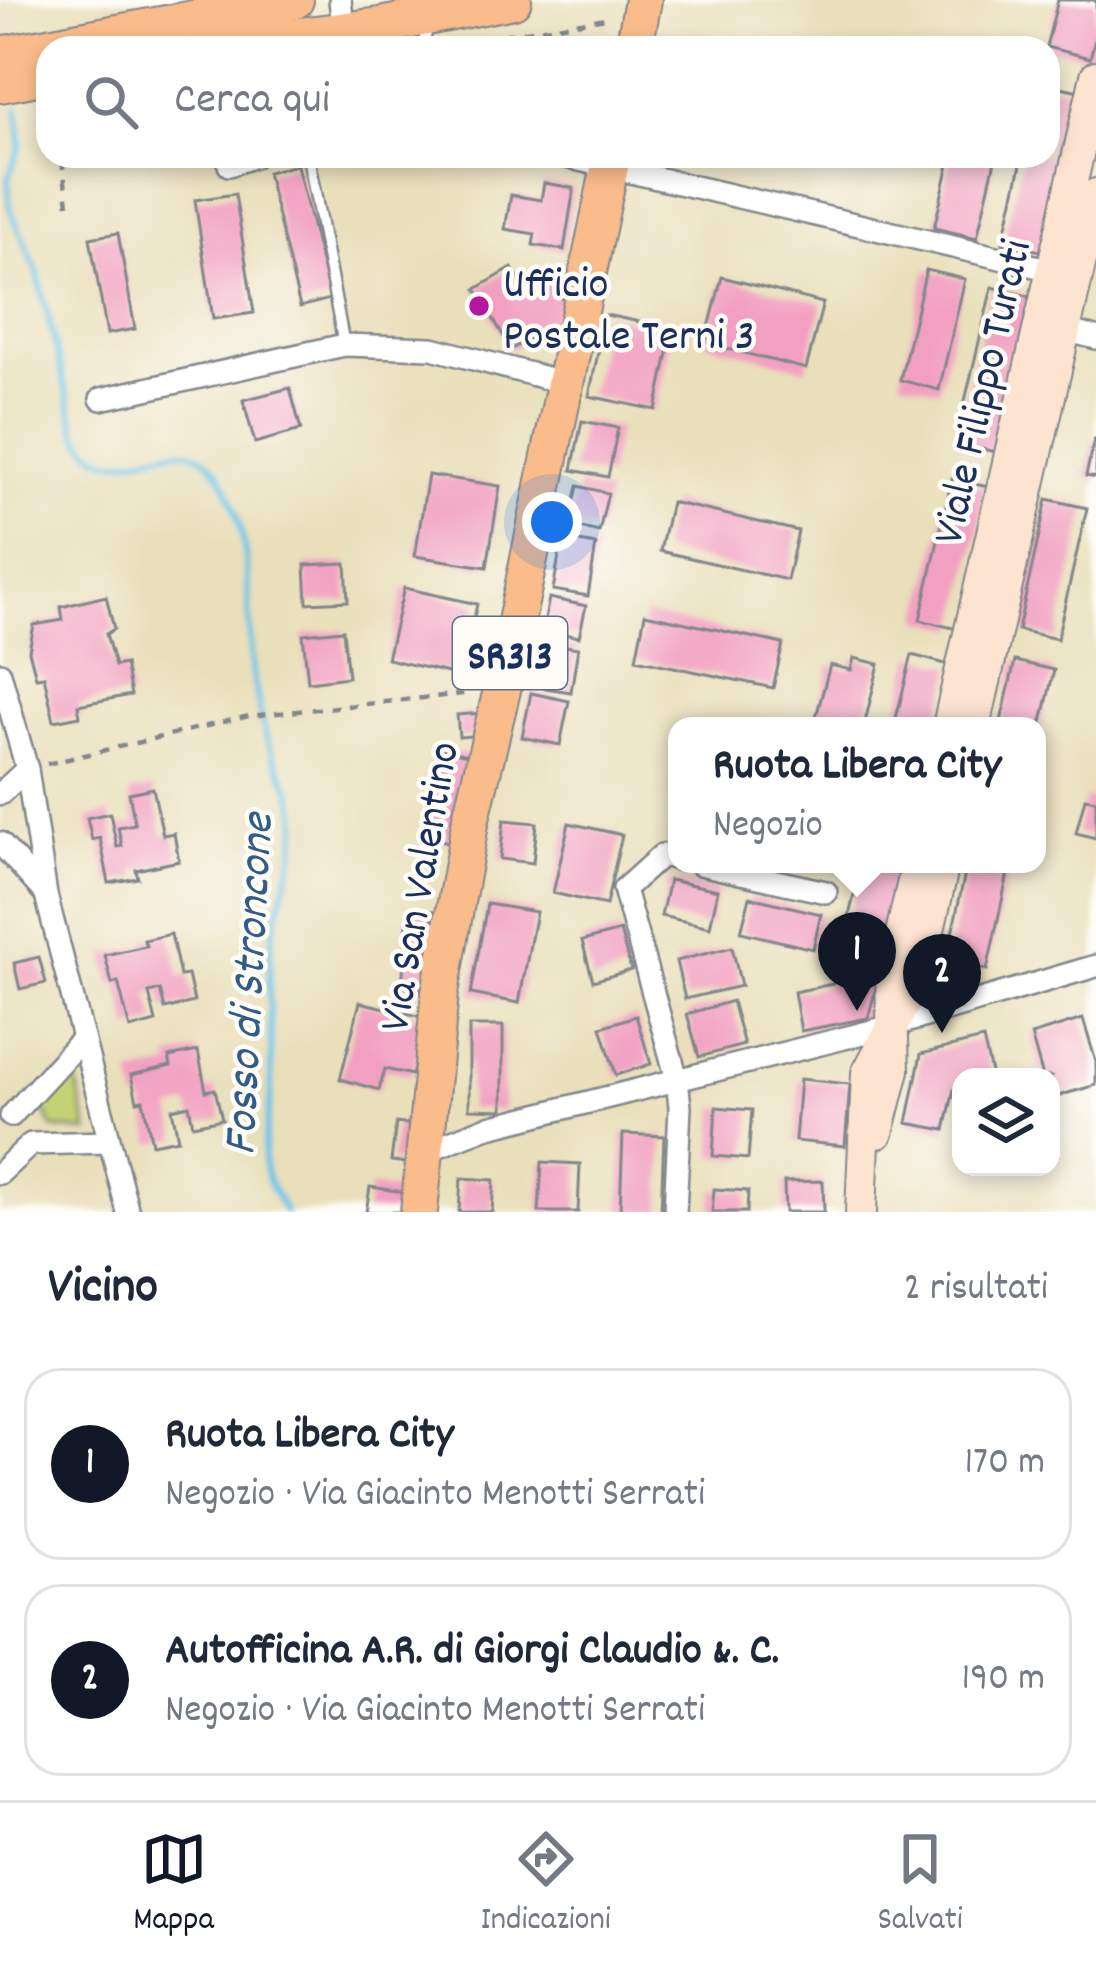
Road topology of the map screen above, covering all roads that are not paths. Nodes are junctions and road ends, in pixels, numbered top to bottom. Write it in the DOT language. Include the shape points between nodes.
graph roads {
  1 [pos="295,0"];
  2 [pos="513,0"];
  3 [pos="642,6"];
  4 [pos="428,21"];
  5 [pos="334,28"];
  6 [pos="102,36"];
  7 [pos="281,36"];
  8 [pos="636,36"];
  9 [pos="36,48"];
  10 [pos="0,55"];
  11 [pos="1096,76"];
  12 [pos="36,77"];
  13 [pos="0,84"];
  14 [pos="310,168"];
  15 [pos="610,168"];
  16 [pos="636,168"];
  17 [pos="1094,212"];
  18 [pos="1052,270"];
  19 [pos="1064,330"];
  20 [pos="1096,338"];
  21 [pos="344,345"];
  22 [pos="565,383"];
  23 [pos="101,399"];
  24 [pos="0,673"];
  25 [pos="950,717"];
  26 [pos="977,717"];
  27 [pos="27,769"];
  28 [pos="0,794"];
  29 [pos="0,842"];
  30 [pos="668,857"];
  31 [pos="740,873"];
  32 [pos="915,873"];
  33 [pos="942,873"];
  34 [pos="826,892"];
  35 [pos="46,895"];
  36 [pos="1096,966"];
  37 [pos="892,1026"];
  38 [pos="83,1037"];
  39 [pos="677,1079"];
  40 [pos="6,1115"];
  41 [pos="109,1142"];
  42 [pos="31,1144"];
  43 [pos="424,1152"];
  44 [pos="0,1173"];
  45 [pos="862,1202"];
  46 [pos="128,1212"];
  47 [pos="419,1212"];
  48 [pos="675,1212"];
  1 -- 6 [label="main road"];
  2 -- 4 [label="main road"];
  3 -- 8 [label="main road"];
  4 -- 5 [label="main road"];
  5 -- 7 [label="main road"];
  9 -- 10 [label="main road"];
  11 -- 18 [label="street, Viale Filippo Turati"];
  12 -- 13 [label="main road"];
  14 -- 21 [label="lane"];
  15 -- 22 [label="main road, Via San Valentino / SR313"];
  16 -- 18 [label="street"];
  17 -- 19 [label="street, Viale Filippo Turati"];
  18 -- 25 [label="street, Viale Filippo Turati"];
  19 -- 20 [label="street"];
  19 -- 26 [label="street, Viale Filippo Turati"];
  21 -- 22 [label="street" via="432,348"];
  21 -- 23 [label="street"];
  22 -- 43 [label="main road, Via San Valentino / SR313" via="471,818 440,993"];
  24 -- 27 [label="street"];
  27 -- 28 [label="street"];
  27 -- 35 [label="street"];
  29 -- 35 [label="street"];
  30 -- 39 [label="street" via="624,889"];
  31 -- 34 [label="street"];
  32 -- 37 [label="street" via="891,977"];
  33 -- 37 [label="street" via="918,979"];
  35 -- 38 [label="street"];
  36 -- 37 [label="street"];
  37 -- 39 [label="street"];
  37 -- 45 [label="street" via="894,1070"];
  38 -- 40 [label="street"];
  38 -- 41 [label="street"];
  39 -- 43 [label="street" via="485,1128"];
  39 -- 48 [label="street"];
  40 -- 42 [label="street"];
  41 -- 42 [label="street"];
  41 -- 46 [label="street"];
  42 -- 44 [label="street"];
  43 -- 47 [label="main road, Via San Valentino / SR313"];
}
